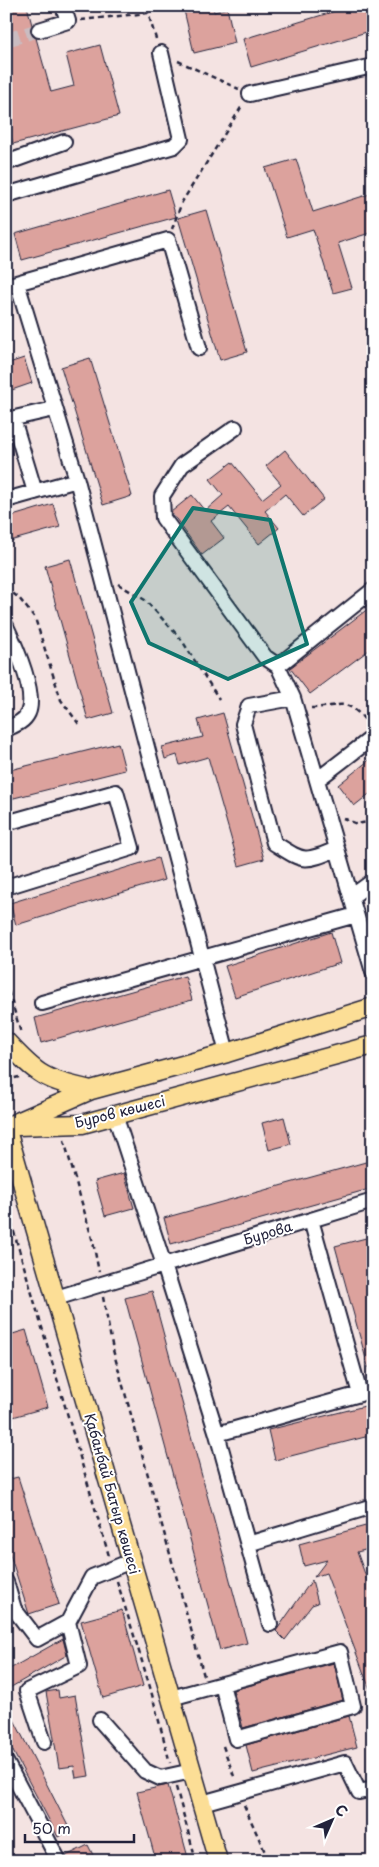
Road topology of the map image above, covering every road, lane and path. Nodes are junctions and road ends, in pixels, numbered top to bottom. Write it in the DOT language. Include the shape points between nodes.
graph roads {
  1 [pos="63,6"];
  2 [pos="39,30"];
  3 [pos="161,53"];
  4 [pos="373,66"];
  5 [pos="250,94"];
  6 [pos="64,142"];
  7 [pos="6,162"];
  8 [pos="6,195"];
  9 [pos="168,240"];
  10 [pos="12,284"];
  11 [pos="199,348"];
  12 [pos="54,408"];
  13 [pos="10,419"];
  14 [pos="235,428"];
  15 [pos="77,480"];
  16 [pos="35,492"];
  17 [pos="6,500"];
  18 [pos="102,576"];
  19 [pos="6,588"];
  20 [pos="373,590"];
  21 [pos="6,626"];
  22 [pos="278,666"];
  23 [pos="219,699"];
  24 [pos="294,703"];
  25 [pos="81,727"];
  26 [pos="6,728"];
  27 [pos="373,730"];
  28 [pos="373,737"];
  29 [pos="317,780"];
  30 [pos="326,810"];
  31 [pos="373,821"];
  32 [pos="6,823"];
  33 [pos="337,849"];
  34 [pos="373,881"];
  35 [pos="6,887"];
  36 [pos="351,898"];
  37 [pos="356,915"];
  38 [pos="201,958"];
  39 [pos="373,972"];
  40 [pos="42,1003"];
  41 [pos="373,1007"];
  42 [pos="6,1041"];
  43 [pos="373,1044"];
  44 [pos="227,1053"];
  45 [pos="91,1090"];
  46 [pos="116,1114"];
  47 [pos="59,1125"];
  48 [pos="6,1127"];
  49 [pos="373,1201"];
  50 [pos="6,1205"];
  51 [pos="311,1220"];
  52 [pos="164,1266"];
  53 [pos="101,1285"];
  54 [pos="56,1298"];
  55 [pos="217,1434"];
  56 [pos="373,1506"];
  57 [pos="248,1544"];
  58 [pos="132,1561"];
  59 [pos="113,1568"];
  60 [pos="6,1582"];
  61 [pos="68,1622"];
  62 [pos="270,1624"];
  63 [pos="222,1684"];
  64 [pos="207,1688"];
  65 [pos="171,1698"];
  66 [pos="100,1720"];
  67 [pos="44,1742"];
  68 [pos="222,1744"];
  69 [pos="6,1762"];
  70 [pos="192,1771"];
  71 [pos="173,1777"];
  72 [pos="373,1789"];
  73 [pos="240,1793"];
  74 [pos="202,1803"];
  75 [pos="59,1861"];
  76 [pos="196,1861"];
  77 [pos="218,1861"];
  78 [pos="269,1861"];
  1 -- 2 [label="street" via="68,21"];
  3 -- 8 [label="street" via="180,138 178,143"];
  4 -- 5 [label="street"];
  5 -- 9 [label="path" via="182,202"];
  6 -- 7 [label="street"];
  9 -- 10 [label="street"];
  9 -- 11 [label="street"];
  10 -- 12 [label="street"];
  12 -- 13 [label="street"];
  12 -- 15 [label="street"];
  13 -- 16 [label="street"];
  14 -- 22 [label="street" via="182,465 162,496 163,518 265,657"];
  15 -- 16 [label="street"];
  15 -- 18 [label="street"];
  16 -- 17 [label="street"];
  18 -- 23 [label="path" via="145,600 181,639"];
  18 -- 38 [label="street"];
  19 -- 25 [label="path" via="36,618 61,700"];
  20 -- 22 [label="street"];
  21 -- 26 [label="street" via="16,646 30,692 26,717"];
  22 -- 24 [label="street"];
  24 -- 27 [label="path" via="317,708 341,703 350,706"];
  24 -- 29 [label="street"];
  24 -- 33 [label="street" via="249,706 242,724 274,843 298,858 311,860"];
  28 -- 29 [label="street"];
  29 -- 30 [label="street"];
  30 -- 31 [label="path" via="357,824"];
  30 -- 33 [label="street"];
  32 -- 35 [label="street" via="116,792 132,848"];
  33 -- 36 [label="street"];
  34 -- 36 [label="street"];
  36 -- 37 [label="street"];
  37 -- 38 [label="street"];
  37 -- 39 [label="street"];
  38 -- 40 [label="street"];
  38 -- 44 [label="street"];
  41 -- 44 [label="main road, Буров көшесі"];
  42 -- 45 [label="main road" via="31,1069 47,1078"];
  43 -- 46 [label="main road, Буров көшесі"];
  44 -- 45 [label="main road, Буров көшесі"];
  45 -- 48 [label="main road, Буров көшесі"];
  46 -- 47 [label="main road, Буров көшесі" via="82,1124"];
  46 -- 52 [label="street"];
  47 -- 48 [label="main road, Буров көшесі"];
  47 -- 53 [label="path" via="93,1242"];
  48 -- 54 [label="main road, Қабанбай Батыр көшесі"];
  49 -- 51 [label="street, Бурова"];
  50 -- 59 [label="path"];
  51 -- 52 [label="street, Бурова"];
  51 -- 55 [label="street" via="360,1394"];
  52 -- 53 [label="street, Бурова"];
  52 -- 55 [label="street"];
  53 -- 54 [label="street, Бурова"];
  53 -- 64 [label="path" via="113,1350"];
  54 -- 58 [label="main road, Қабанбай Батыр көшесі"];
  55 -- 57 [label="street"];
  56 -- 57 [label="street"];
  57 -- 62 [label="street"];
  58 -- 59 [label="street"];
  58 -- 65 [label="main road, Қабанбай Батыр көшесі"];
  59 -- 61 [label="street" via="92,1577"];
  59 -- 71 [label="path" via="150,1687"];
  60 -- 61 [label="street" via="14,1609 37,1639"];
  61 -- 67 [label="street" via="79,1666 28,1691"];
  63 -- 63 [label="street" via="340,1652 354,1706 236,1738"];
  63 -- 64 [label="street"];
  64 -- 65 [label="street"];
  65 -- 70 [label="main road, Қабанбай Батыр көшесі"];
  66 -- 71 [label="street" via="145,1772 160,1778"];
  68 -- 73 [label="path"];
  69 -- 75 [label="street"];
  70 -- 71 [label="street"];
  70 -- 74 [label="main road, Қабанбай Батыр көшесі"];
  71 -- 76 [label="path"];
  72 -- 73 [label="street" via="359,1792 345,1763"];
  73 -- 74 [label="street"];
  73 -- 78 [label="path"];
  74 -- 77 [label="main road, Қабанбай Батыр көшесі"];
}
